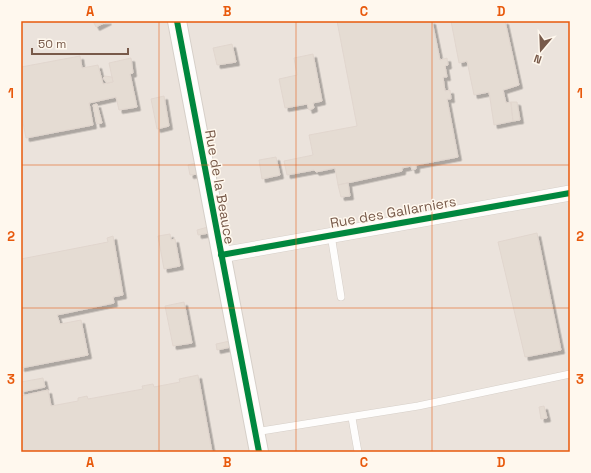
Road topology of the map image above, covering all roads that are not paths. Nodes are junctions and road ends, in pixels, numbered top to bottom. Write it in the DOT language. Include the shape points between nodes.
graph roads {
  1 [pos="177,21"];
  2 [pos="570,193"];
  3 [pos="331,235"];
  4 [pos="221,254"];
  5 [pos="341,297"];
  6 [pos="566,375"];
  7 [pos="570,382"];
  8 [pos="352,418"];
  9 [pos="255,432"];
  10 [pos="259,452"];
  11 [pos="358,452"];
  1 -- 4 [label="street, Rue de la Beauce"];
  2 -- 3 [label="street, Rue des Gallarniers"];
  3 -- 4 [label="street, Rue des Gallarniers"];
  3 -- 5 [label="lane"];
  4 -- 9 [label="street, Rue de la Beauce"];
  6 -- 7 [label="lane"];
  6 -- 8 [label="lane"];
  8 -- 9 [label="lane"];
  8 -- 11 [label="lane"];
  9 -- 10 [label="street, Rue de la Beauce"];
}
